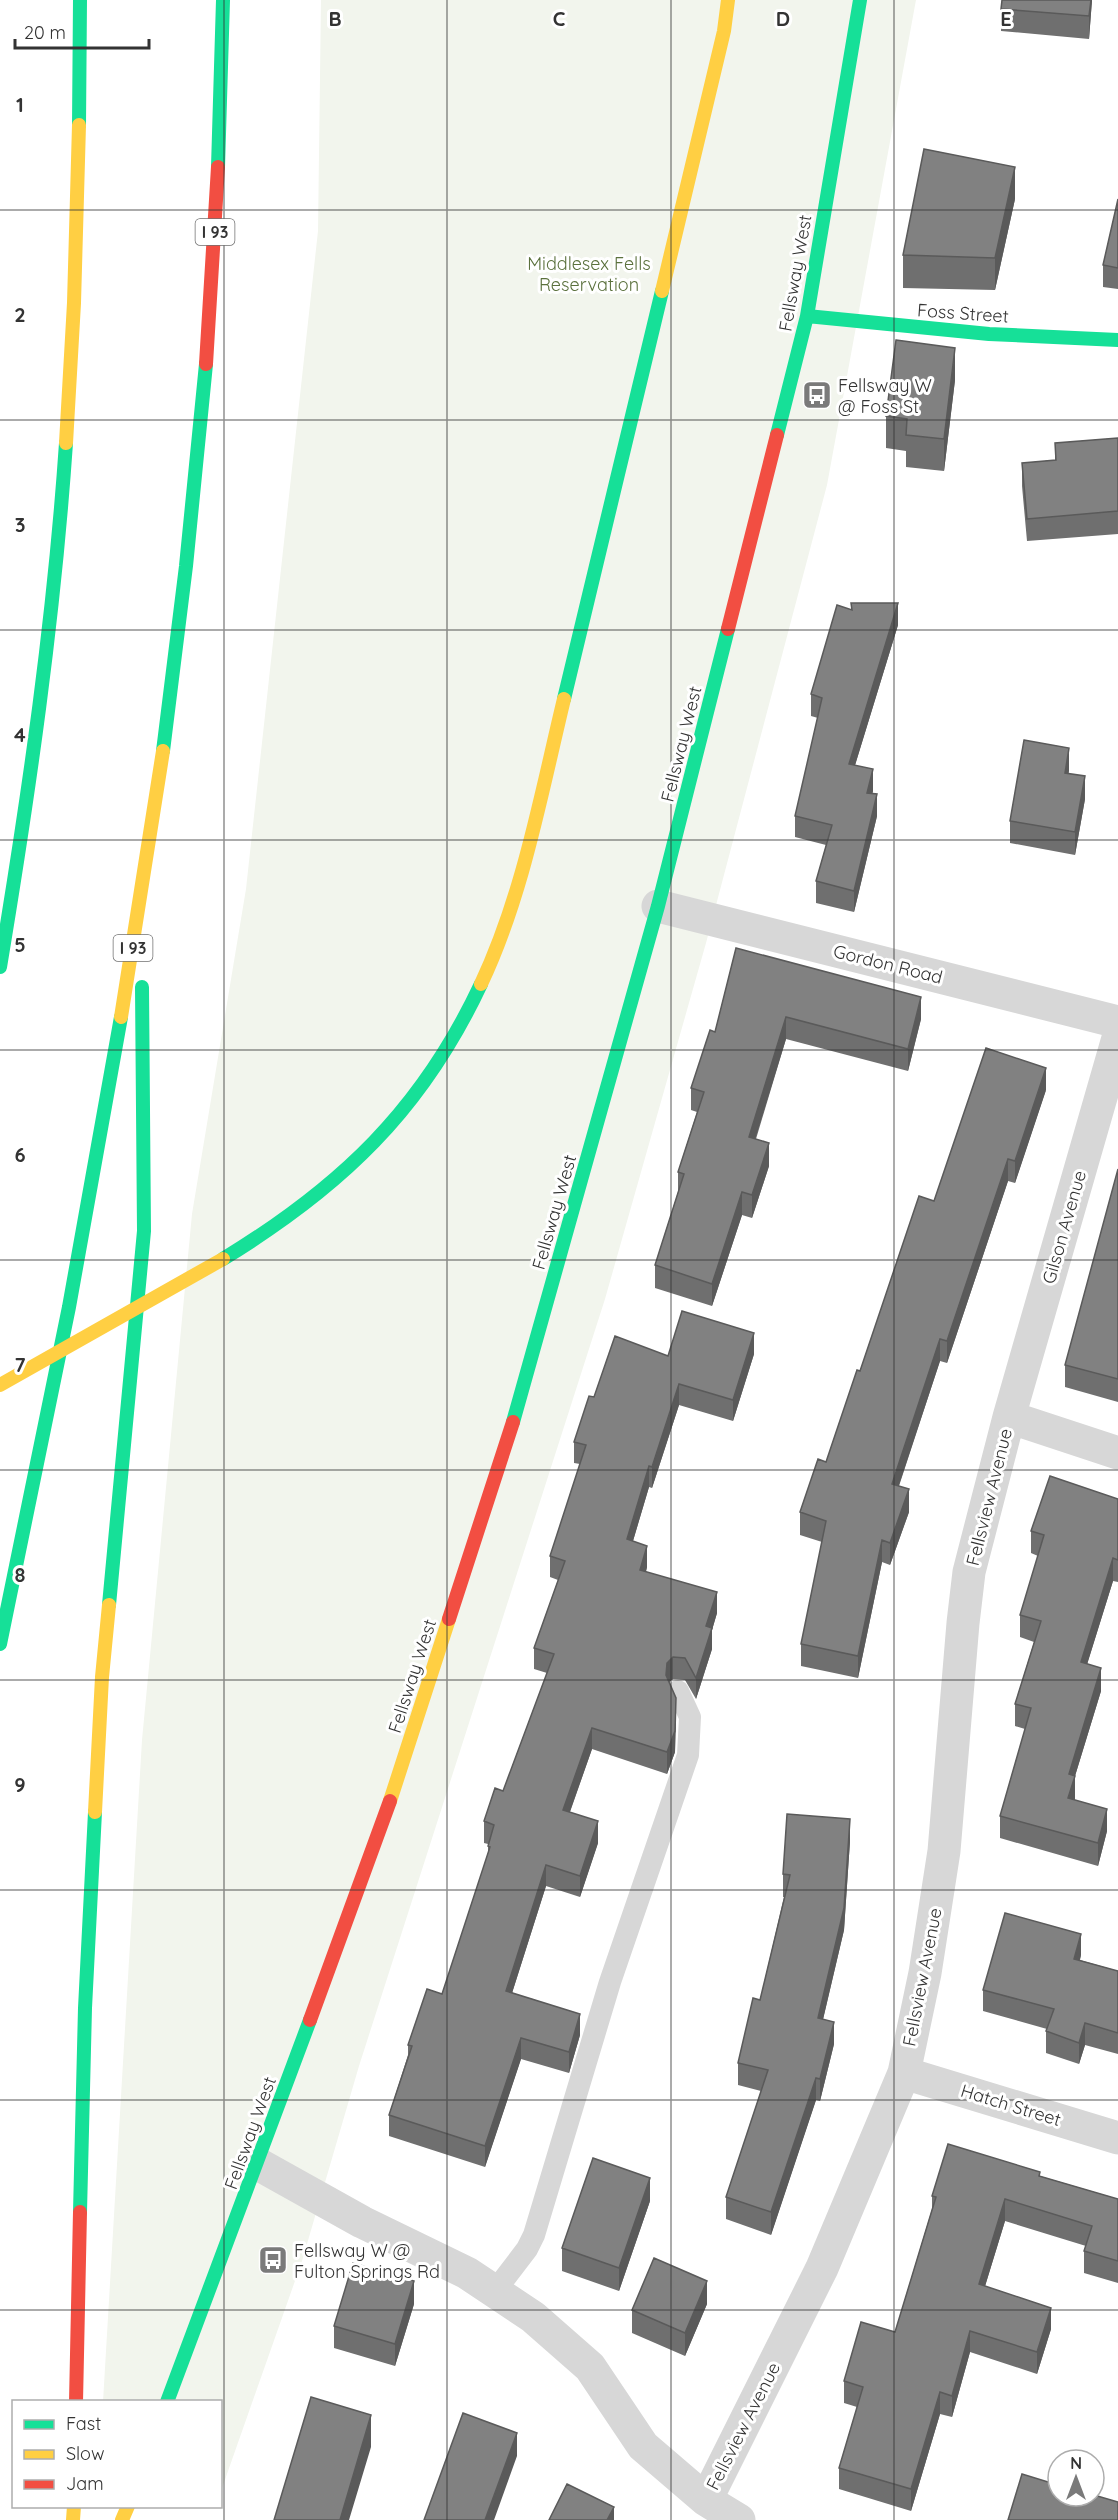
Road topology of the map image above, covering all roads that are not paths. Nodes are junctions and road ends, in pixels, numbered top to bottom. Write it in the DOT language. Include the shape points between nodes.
graph roads {
  1 [pos="80,0"];
  2 [pos="223,0"];
  3 [pos="728,0"];
  4 [pos="860,0"];
  5 [pos="807,316"];
  6 [pos="1118,340"];
  7 [pos="141,892"];
  8 [pos="658,906"];
  9 [pos="0,967"];
  10 [pos="1118,1022"];
  11 [pos="1118,1038"];
  12 [pos="0,1385"];
  13 [pos="1009,1417"];
  14 [pos="1118,1453"];
  15 [pos="0,1644"];
  16 [pos="678,1691"];
  17 [pos="904,2073"];
  18 [pos="1118,2138"];
  19 [pos="258,2164"];
  20 [pos="495,2291"];
  21 [pos="76,2400"];
  22 [pos="168,2400"];
  23 [pos="706,2500"];
  24 [pos="739,2520"];
  1 -- 9 [label="main road" via="74,304 64,464 28,786"];
  2 -- 7 [label="main road, I 93" via="212,284 198,453 178,638"];
  3 -- 12 [label="main road, bridge" via="724,31 537,812 513,901 486,973 448,1050 374,1145 282,1224"];
  4 -- 5 [label="main road, Fellsway West"];
  5 -- 6 [label="main road, Foss Street" via="954,331"];
  5 -- 8 [label="main road, Fellsway West"];
  7 -- 15 [label="main road, I 93" via="78,1263"];
  7 -- 21 [label="main road" via="144,1231 102,1677 85,2008"];
  8 -- 10 [label="street, Gordon Road"];
  8 -- 19 [label="main road, Fellsway West" via="521,1396 379,1836"];
  11 -- 13 [label="street, Gilson Avenue"];
  13 -- 14 [label="street"];
  13 -- 17 [label="street, Fellsview Avenue" via="969,1572 944,1851"];
  16 -- 20 [label="lane" via="690,1717 688,1755 610,1982 534,2235"];
  17 -- 18 [label="street, Hatch Street"];
  17 -- 23 [label="street, Fellsview Avenue" via="822,2268"];
  19 -- 20 [label="street"];
  19 -- 22 [label="main road, Fellsway West"];
  20 -- 23 [label="street" via="533,2317 590,2367 643,2446"];
  23 -- 24 [label="street"];
}
